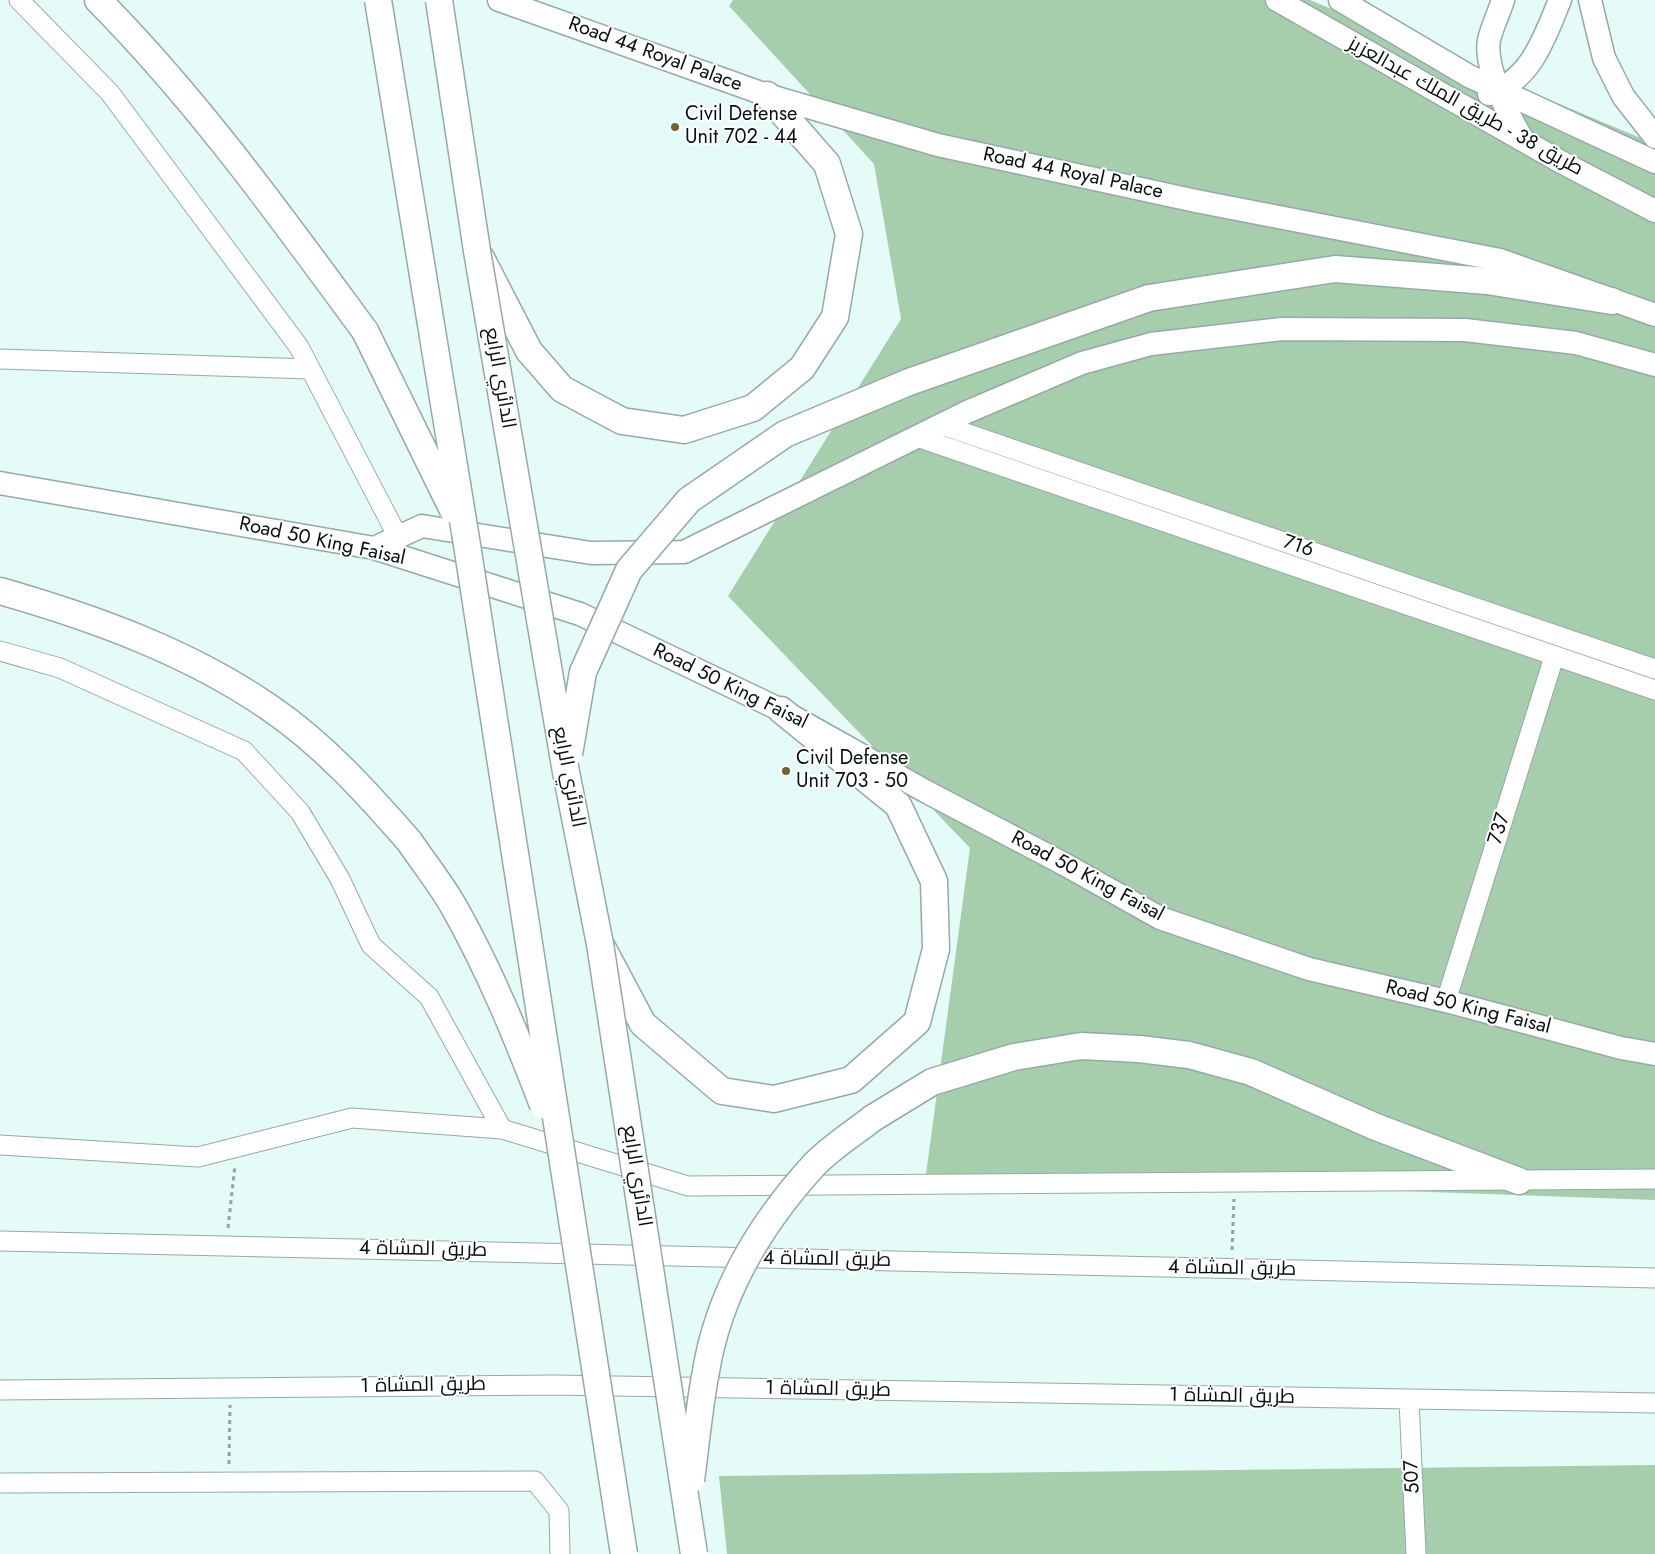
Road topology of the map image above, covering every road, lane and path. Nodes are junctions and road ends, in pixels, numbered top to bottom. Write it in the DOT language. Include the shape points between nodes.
graph roads {
  1 [pos="19,0"];
  2 [pos="98,0"];
  3 [pos="378,0"];
  4 [pos="438,0"];
  5 [pos="499,0"];
  6 [pos="1277,0"];
  7 [pos="1340,0"];
  8 [pos="1503,0"];
  9 [pos="1560,0"];
  10 [pos="1590,0"];
  11 [pos="1500,90"];
  12 [pos="1442,94"];
  13 [pos="767,95"];
  14 [pos="1655,137"];
  15 [pos="1523,140"];
  16 [pos="1655,162"];
  17 [pos="1655,210"];
  18 [pos="477,251"];
  19 [pos="1612,301"];
  20 [pos="1655,315"];
  21 [pos="0,360"];
  22 [pos="1655,365"];
  23 [pos="310,369"];
  24 [pos="942,425"];
  25 [pos="917,437"];
  26 [pos="0,483"];
  27 [pos="465,533"];
  28 [pos="398,537"];
  29 [pos="374,548"];
  30 [pos="0,591"];
  31 [pos="0,651"];
  32 [pos="1554,656"];
  33 [pos="1655,669"];
  34 [pos="1655,690"];
  35 [pos="780,710"];
  36 [pos="566,772"];
  37 [pos="600,944"];
  38 [pos="1446,1001"];
  39 [pos="1655,1054"];
  40 [pos="502,1129"];
  41 [pos="0,1146"];
  42 [pos="237,1147"];
  43 [pos="562,1156"];
  44 [pos="1655,1180"];
  45 [pos="1519,1181"];
  46 [pos="1235,1183"];
  47 [pos="0,1241"];
  48 [pos="227,1246"];
  49 [pos="1232,1268"];
  50 [pos="1655,1278"];
  51 [pos="230,1388"];
  52 [pos="0,1390"];
  53 [pos="1409,1400"];
  54 [pos="1655,1403"];
  55 [pos="229,1482"];
  56 [pos="0,1483"];
  57 [pos="687,1511"];
  58 [pos="560,1554"];
  59 [pos="624,1554"];
  60 [pos="694,1554"];
  61 [pos="1416,1554"];
  1 -- 23 [label="street" via="110,93 299,348"];
  2 -- 27 [label="highway, bridge" via="252,176 365,331"];
  3 -- 27 [label="highway, bridge"];
  4 -- 18 [label="highway, الدائري الرابع, bridge"];
  5 -- 13 [label="main road, Road 44 Royal Palace"];
  6 -- 12 [label="main road, طريق 38 - طريق الملك عبدالعزيز"];
  7 -- 11 [label="main road, طريق 38 - طريق الملك عبدالعزيز" via="1469,76"];
  8 -- 11 [label="main road" via="1489,40 1491,70"];
  9 -- 11 [label="main road" via="1537,55 1523,74"];
  10 -- 14 [label="main road" via="1608,65 1623,96"];
  11 -- 12 [label="main road" via="1466,99"];
  11 -- 15 [label="main road" via="1510,118"];
  11 -- 16 [label="main road, طريق 38 - طريق الملك عبدالعزيز"];
  12 -- 15 [label="main road, طريق 38 - طريق الملك عبدالعزيز"];
  13 -- 18 [label="highway" via="827,164 849,234 835,317 802,368 753,408 684,430 622,421 562,389 529,351"];
  13 -- 19 [label="main road, Road 44 Royal Palace" via="938,145 1500,260"];
  15 -- 17 [label="main road, طريق 38 - طريق الملك عبدالعزيز"];
  18 -- 36 [label="highway, الدائري الرابع, bridge"];
  19 -- 20 [label="main road, Road 44 Royal Palace"];
  19 -- 36 [label="highway, bridge" via="1487,281 1336,269 1149,298 909,382 785,434 688,500 629,570 584,672"];
  21 -- 23 [label="street"];
  22 -- 24 [label="main road" via="1576,343 1465,330 1282,329 1150,344 1082,363"];
  23 -- 28 [label="street"];
  24 -- 25 [label="main road"];
  24 -- 33 [label="street, 716"];
  25 -- 28 [label="main road" via="684,552 591,553 422,526"];
  25 -- 32 [label="street"];
  26 -- 29 [label="main road, Road 50 King Faisal"];
  27 -- 43 [label="highway, bridge"];
  28 -- 29 [label="main road"];
  29 -- 35 [label="main road, Road 50 King Faisal" via="580,614"];
  30 -- 43 [label="highway, bridge" via="117,629 205,668 271,708 329,755 362,788 409,841 453,906 512,1022"];
  31 -- 40 [label="street" via="60,668 244,751 300,812 340,879 371,945 429,997"];
  32 -- 34 [label="street"];
  32 -- 38 [label="street, 737"];
  35 -- 37 [label="highway" via="898,805 934,881 936,949 917,1022 850,1080 774,1099 722,1091 643,1024"];
  35 -- 38 [label="main road, Road 50 King Faisal" via="1160,918 1308,969"];
  36 -- 37 [label="highway, الدائري الرابع, bridge"];
  37 -- 57 [label="highway, الدائري الرابع, bridge"];
  38 -- 39 [label="main road, Road 50 King Faisal" via="1621,1048"];
  40 -- 42 [label="street" via="352,1118"];
  40 -- 46 [label="street" via="688,1186"];
  41 -- 42 [label="street" via="198,1157"];
  42 -- 48 [label="path"];
  43 -- 59 [label="highway, bridge"];
  44 -- 45 [label="street"];
  45 -- 46 [label="street"];
  45 -- 57 [label="highway, bridge" via="1376,1127 1251,1072 1189,1055 1081,1046 1014,1057 932,1082 874,1118 815,1164 771,1218 738,1272 718,1324 706,1370"];
  46 -- 49 [label="path"];
  47 -- 48 [label="street, طريق المشاة 4"];
  48 -- 49 [label="street, طريق المشاة 4"];
  49 -- 50 [label="street, طريق المشاة 4"];
  51 -- 52 [label="street, طريق المشاة 1"];
  51 -- 53 [label="street, طريق المشاة 1" via="554,1385"];
  51 -- 55 [label="path"];
  53 -- 54 [label="street, طريق المشاة 1"];
  53 -- 61 [label="street, 507"];
  55 -- 56 [label="street"];
  55 -- 58 [label="street" via="535,1481 559,1511"];
  57 -- 60 [label="highway, الدائري الرابع, bridge"];
}
